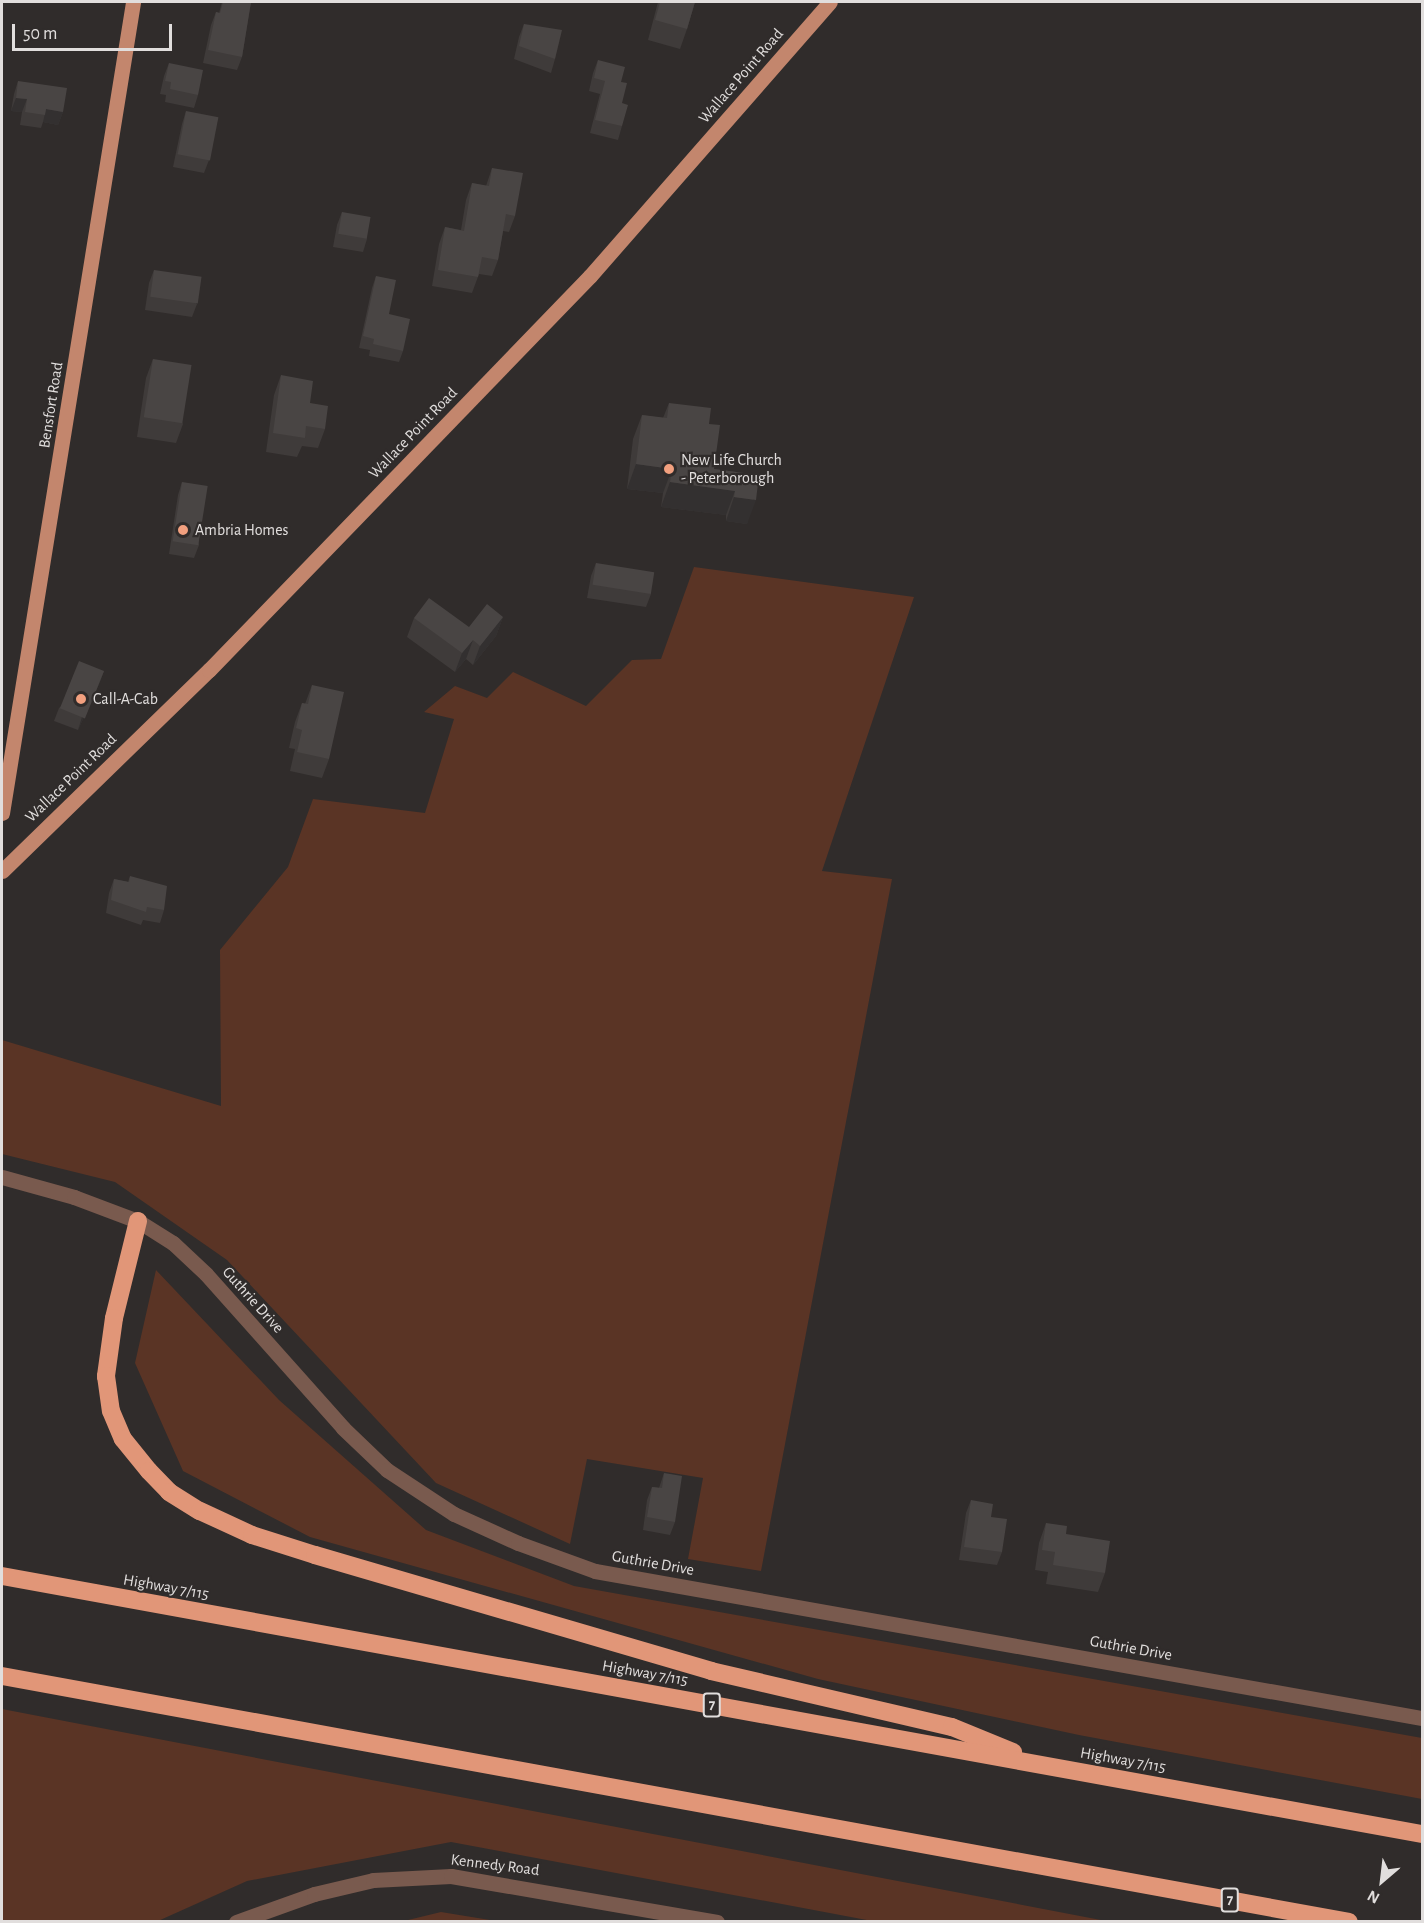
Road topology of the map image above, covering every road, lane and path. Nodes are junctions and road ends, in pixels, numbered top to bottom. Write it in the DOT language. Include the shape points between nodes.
graph roads {
  1 [pos="133,2"];
  2 [pos="830,2"];
  3 [pos="2,813"];
  4 [pos="2,871"];
  5 [pos="2,1177"];
  6 [pos="138,1221"];
  7 [pos="2,1576"];
  8 [pos="2,1676"];
  9 [pos="1422,1718"];
  10 [pos="1048,1767"];
  11 [pos="1422,1834"];
  12 [pos="1112,1879"];
  13 [pos="236,1922"];
  14 [pos="717,1922"];
  15 [pos="1295,1922"];
  16 [pos="1348,1922"];
  1 -- 3 [label="main road, Bensfort Road"];
  2 -- 4 [label="main road, Wallace Point Road" via="590,276 209,670"];
  5 -- 6 [label="street, Guthrie Drive" via="74,1197"];
  6 -- 9 [label="street, Guthrie Drive" via="173,1243 206,1274 343,1428 387,1470 445,1509 518,1543 595,1571"];
  6 -- 10 [label="highway" via="114,1318 106,1376 111,1411 123,1439 149,1471 169,1492 200,1511 252,1535 315,1555 711,1671 952,1727"];
  7 -- 10 [label="highway, Highway 7/115 / 7"];
  8 -- 12 [label="highway, 7"];
  10 -- 11 [label="highway, Highway 7/115 / 7"];
  12 -- 15 [label="highway"];
  12 -- 16 [label="highway, 7"];
  13 -- 14 [label="street, Kennedy Road" via="314,1894 373,1880 451,1876"];
}
